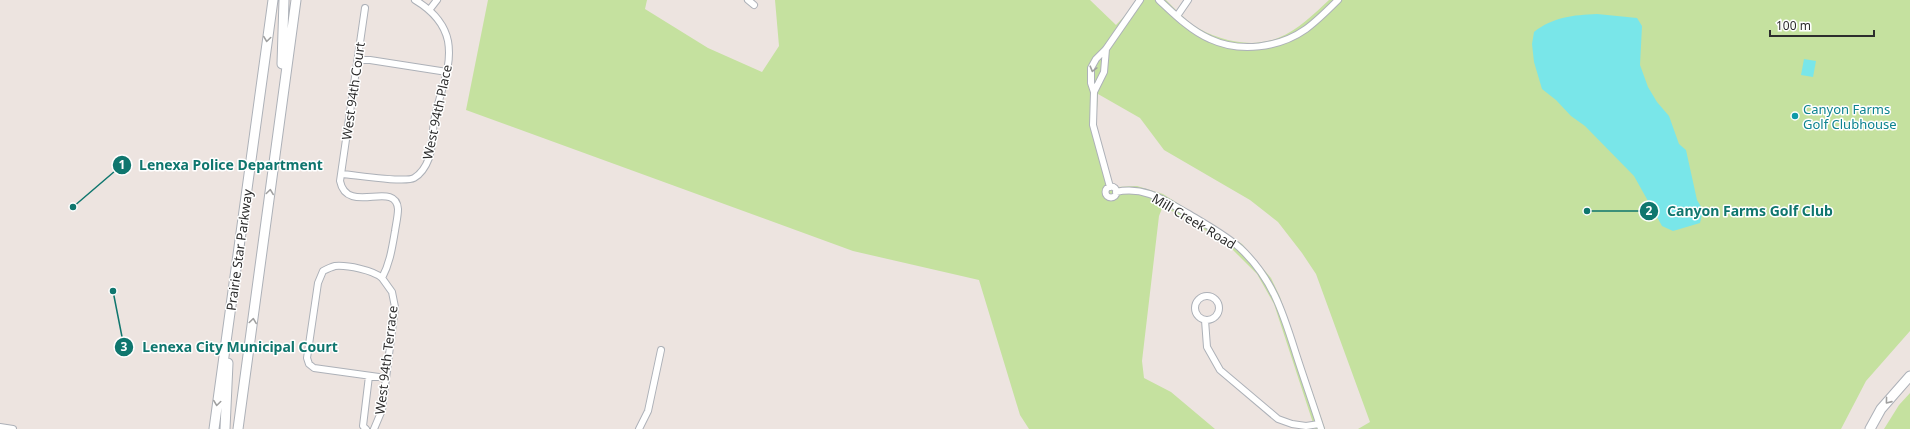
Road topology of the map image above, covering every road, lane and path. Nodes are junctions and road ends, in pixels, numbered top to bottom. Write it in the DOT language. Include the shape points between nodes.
graph roads {
  1 [pos="272,0"];
  2 [pos="284,0"];
  3 [pos="296,0"];
  4 [pos="414,0"];
  5 [pos="437,0"];
  6 [pos="748,0"];
  7 [pos="1140,0"];
  8 [pos="1159,0"];
  9 [pos="1188,0"];
  10 [pos="1338,0"];
  11 [pos="754,5"];
  12 [pos="365,8"];
  13 [pos="430,9"];
  14 [pos="1177,16"];
  15 [pos="1106,49"];
  16 [pos="358,60"];
  17 [pos="447,72"];
  18 [pos="1094,92"];
  19 [pos="281,114"];
  20 [pos="342,174"];
  21 [pos="1110,187"];
  22 [pos="1116,192"];
  23 [pos="382,278"];
  24 [pos="231,304"];
  25 [pos="1205,320"];
  26 [pos="661,350"];
  27 [pos="369,376"];
  28 [pos="1910,376"];
  29 [pos="386,378"];
  30 [pos="1320,426"];
  31 [pos="0,427"];
  32 [pos="13,429"];
  33 [pos="214,429"];
  34 [pos="225,429"];
  35 [pos="238,429"];
  36 [pos="366,429"];
  37 [pos="374,429"];
  38 [pos="639,429"];
  39 [pos="1870,429"];
  1 -- 24 [label="main road, Prairie Star Parkway, one-way"];
  2 -- 19 [label="main road"];
  3 -- 19 [label="main road, Prairie Star Parkway"];
  4 -- 13 [label="street"];
  5 -- 13 [label="street"];
  6 -- 11 [label="street"];
  7 -- 15 [label="street"];
  8 -- 14 [label="street"];
  9 -- 14 [label="street"];
  10 -- 14 [label="street" via="1306,29 1286,40 1264,46 1240,46 1210,40 1194,31"];
  12 -- 16 [label="street, West 94th Court"];
  13 -- 17 [label="street, West 94th Place" via="448,40"];
  15 -- 18 [label="street" via="1104,72"];
  15 -- 18 [label="street, one-way" via="1091,68"];
  16 -- 17 [label="street"];
  16 -- 20 [label="street, West 94th Court"];
  17 -- 20 [label="street, West 94th Place" via="434,122 429,158 419,175 408,180"];
  18 -- 21 [label="street" via="1093,125"];
  35 -- 19 [label="main road, Prairie Star Parkway, one-way"];
  20 -- 23 [label="street" via="342,188 350,196 388,197 394,200 398,208 390,260"];
  21 -- 22 [label="street"];
  21 -- 22 [label="street" via="1106,190 1107,197 1114,197"];
  22 -- 30 [label="street, Mill Creek Road" via="1145,192 1162,198 1223,235 1250,259 1268,282 1280,304"];
  23 -- 27 [label="street" via="376,273 335,266 323,271 318,284 307,358 314,368"];
  23 -- 29 [label="street, West 94th Terrace" via="392,292 395,307"];
  24 -- 33 [label="main road, Prairie Star Parkway, one-way"];
  24 -- 34 [label="main road"];
  25 -- 30 [label="street" via="1207,347 1220,370 1278,419 1292,424"];
  26 -- 38 [label="street" via="648,411"];
  27 -- 29 [label="street"];
  27 -- 36 [label="street, West 94th Terrace" via="363,426"];
  28 -- 39 [label="main road, one-way" via="1881,409"];
  29 -- 37 [label="street, West 94th Terrace" via="382,410"];
  31 -- 32 [label="street"];
}
